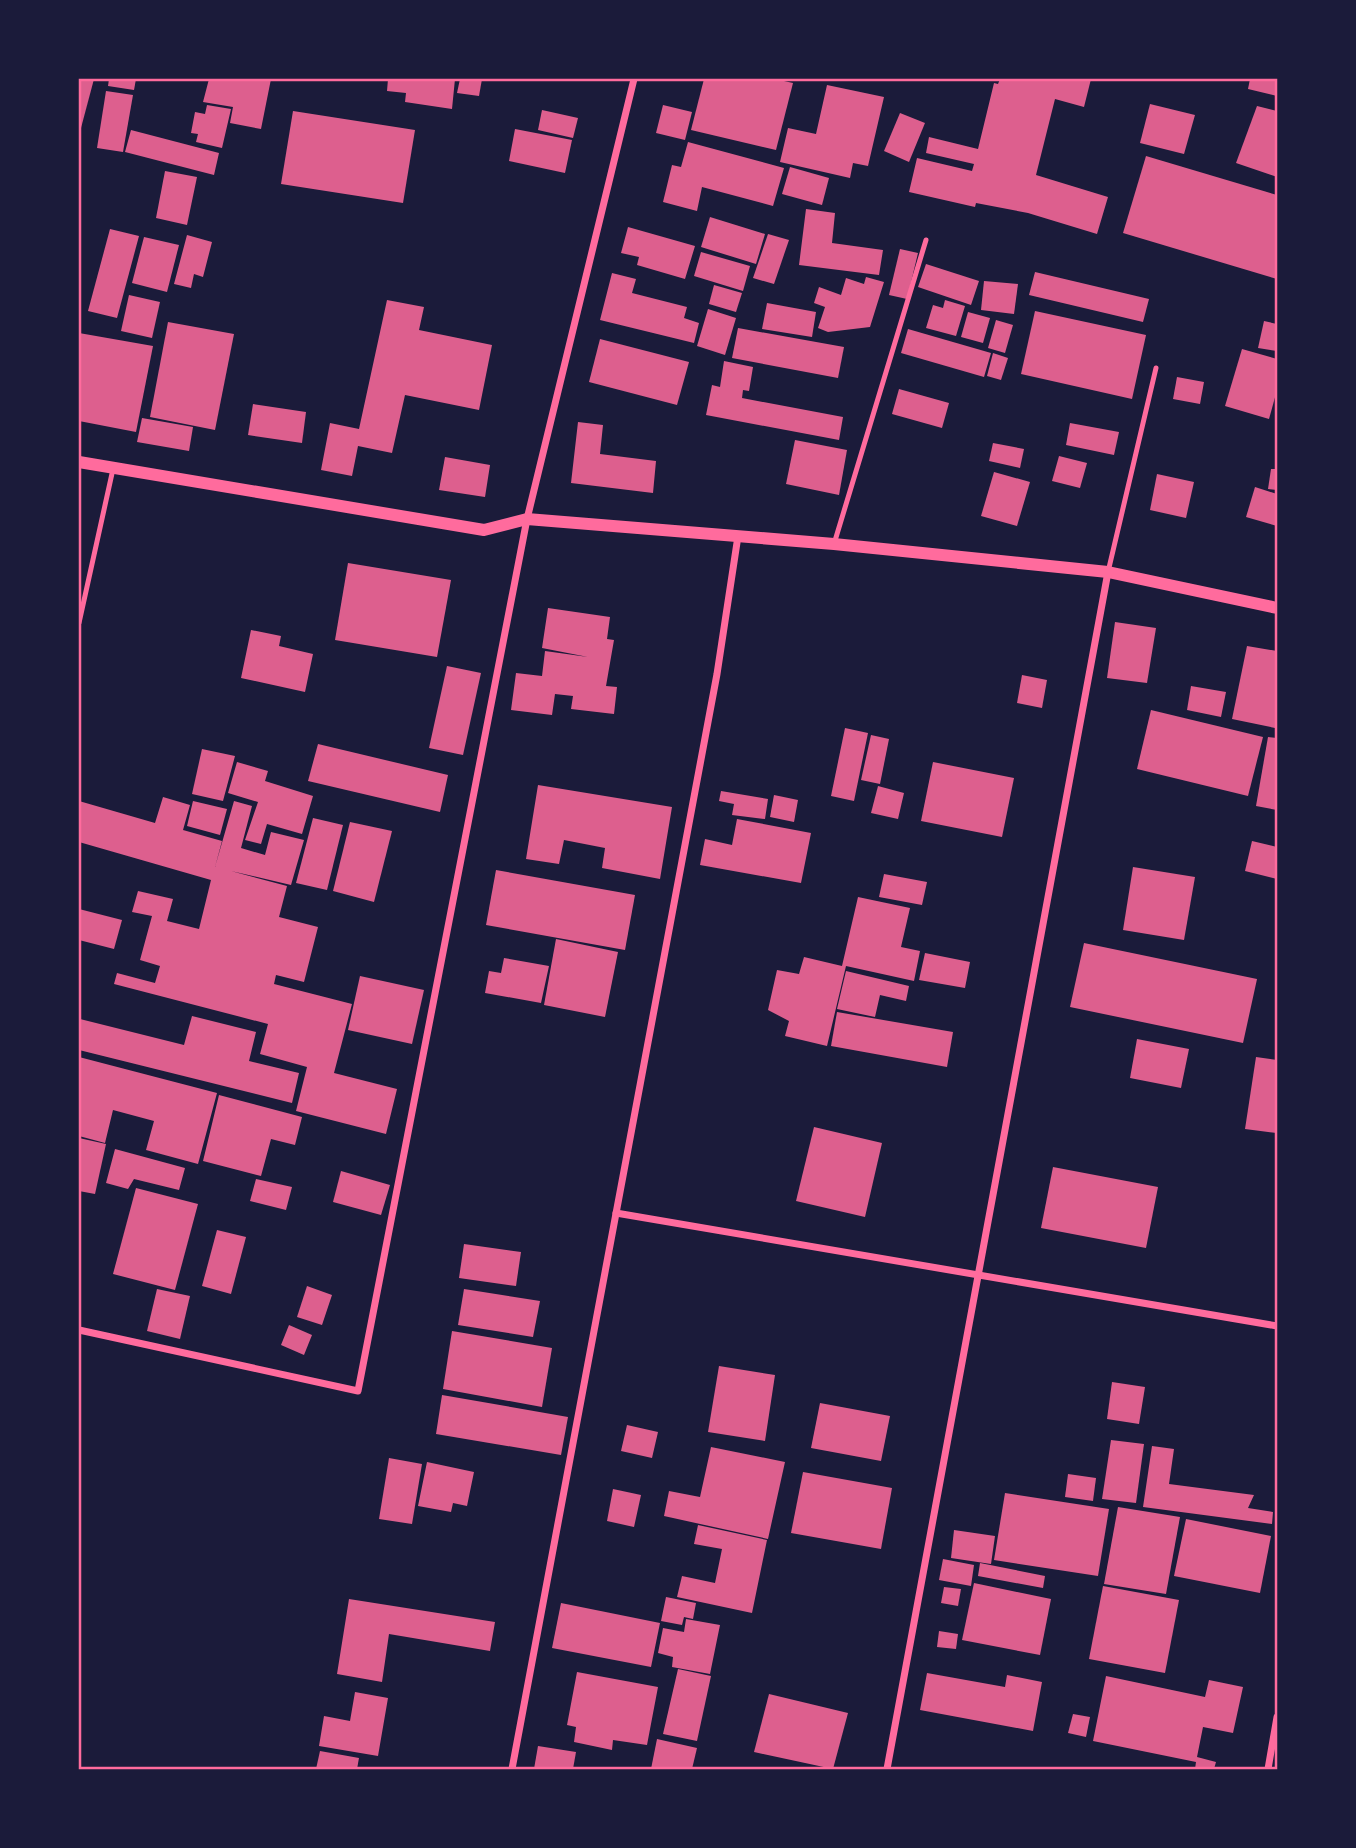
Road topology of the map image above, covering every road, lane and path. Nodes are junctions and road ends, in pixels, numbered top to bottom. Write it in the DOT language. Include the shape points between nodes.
graph roads {
  1 [pos="634,79"];
  2 [pos="926,240"];
  3 [pos="1156,368"];
  4 [pos="79,461"];
  5 [pos="114,468"];
  6 [pos="527,519"];
  7 [pos="737,536"];
  8 [pos="834,544"];
  9 [pos="1108,572"];
  10 [pos="1277,608"];
  11 [pos="79,623"];
  12 [pos="616,1213"];
  13 [pos="978,1275"];
  14 [pos="1277,1326"];
  15 [pos="79,1330"];
  16 [pos="1277,1717"];
  17 [pos="512,1769"];
  18 [pos="887,1769"];
  19 [pos="1268,1769"];
  1 -- 6 [label="street"];
  2 -- 8 [label="lane"];
  3 -- 9 [label="lane"];
  4 -- 5 [label="street"];
  5 -- 6 [label="street" via="484,530"];
  5 -- 11 [label="lane"];
  6 -- 7 [label="street"];
  6 -- 15 [label="street" via="358,1391"];
  7 -- 8 [label="street"];
  7 -- 12 [label="street" via="717,674"];
  8 -- 9 [label="street"];
  9 -- 10 [label="street"];
  9 -- 13 [label="street"];
  12 -- 13 [label="street"];
  12 -- 17 [label="street"];
  13 -- 14 [label="street"];
  13 -- 18 [label="street"];
  16 -- 19 [label="street"];
}
